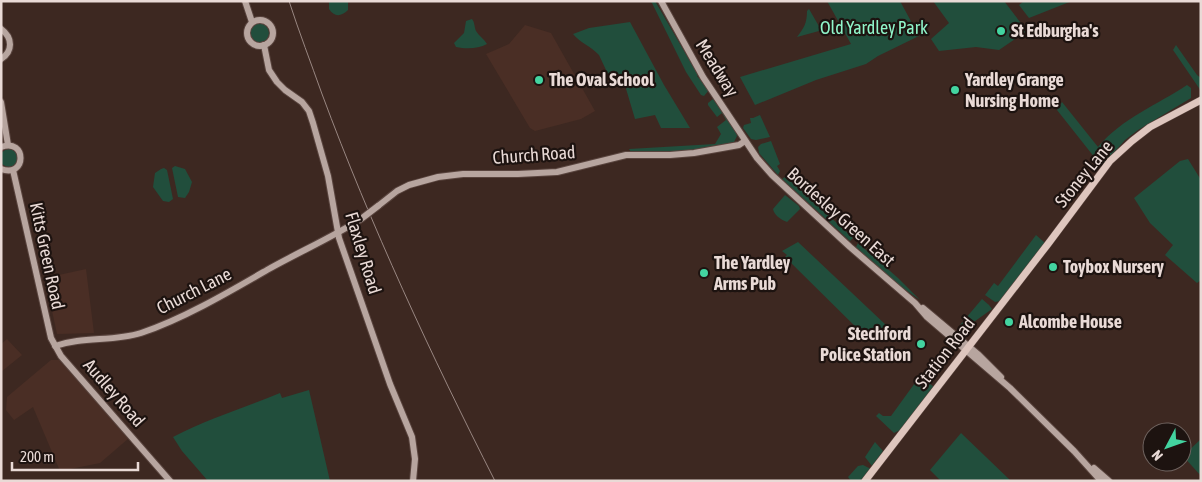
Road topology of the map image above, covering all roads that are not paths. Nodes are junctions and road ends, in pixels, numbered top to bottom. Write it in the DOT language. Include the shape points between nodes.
graph roads {
  1 [pos="244,1"];
  2 [pos="661,1"];
  3 [pos="252,22"];
  4 [pos="1,29"];
  5 [pos="264,45"];
  6 [pos="1,60"];
  7 [pos="1201,100"];
  8 [pos="1,102"];
  9 [pos="745,141"];
  10 [pos="5,146"];
  11 [pos="751,149"];
  12 [pos="1,169"];
  13 [pos="13,170"];
  14 [pos="338,234"];
  15 [pos="1048,244"];
  16 [pos="55,346"];
  17 [pos="967,349"];
  18 [pos="1010,388"];
  19 [pos="1074,450"];
  20 [pos="170,481"];
  21 [pos="414,481"];
  22 [pos="865,481"];
  23 [pos="1101,481"];
  24 [pos="1109,481"];
  1 -- 3 [label="street"];
  2 -- 9 [label="street, Meadway" via="690,56"];
  3 -- 5 [label="street" via="247,29 248,38 255,45"];
  3 -- 5 [label="street" via="265,21 271,27 272,38"];
  4 -- 6 [label="street" via="10,44 8,53"];
  5 -- 14 [label="street, Flaxley Road" via="269,70 277,82 309,111 328,176"];
  7 -- 15 [label="main road, Stoney Lane" via="1150,127 1120,150"];
  8 -- 10 [label="street"];
  9 -- 11 [label="street, Meadway"];
  9 -- 14 [label="street, Church Road, bridge" via="739,145 694,153 626,155 557,172 438,177 397,191"];
  10 -- 13 [label="street" via="15,147 20,154 20,163"];
  11 -- 17 [label="street, Bordesley Green East" via="786,190"];
  12 -- 13 [label="street"];
  13 -- 16 [label="street, Kitts Green Road" via="48,331"];
  14 -- 16 [label="street, Church Lane" via="150,330 126,337"];
  14 -- 21 [label="street, Flaxley Road" via="412,437"];
  15 -- 17 [label="main road, Station Road"];
  16 -- 20 [label="street, Audley Road"];
  17 -- 18 [label="street, Bordesley Green East"];
  17 -- 18 [label="street, Bordesley Green East" via="997,371"];
  17 -- 22 [label="main road, Station Road"];
  18 -- 19 [label="street, Bordesley Green East"];
  19 -- 23 [label="street, Bordesley Green East"];
  19 -- 24 [label="street, Bordesley Green East"];
}
